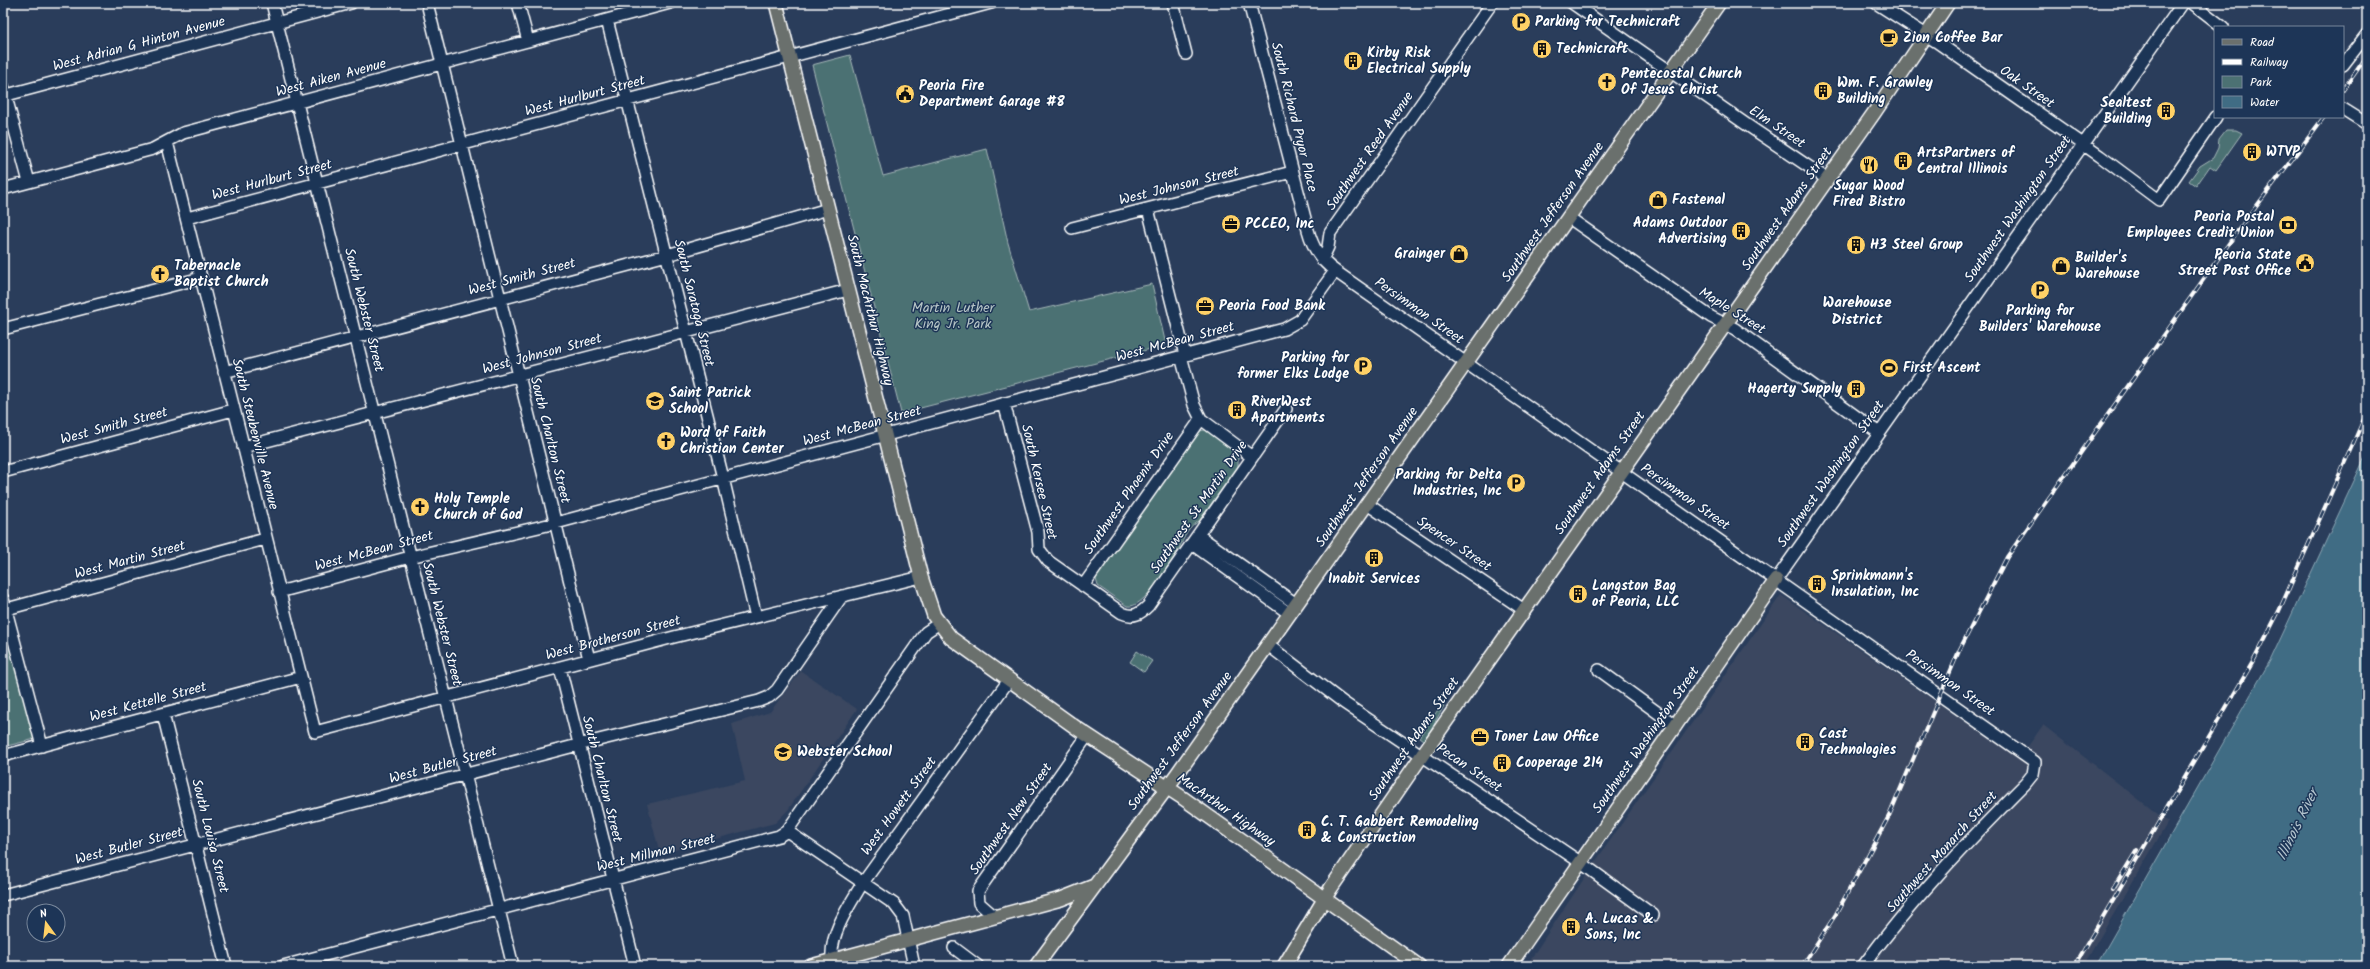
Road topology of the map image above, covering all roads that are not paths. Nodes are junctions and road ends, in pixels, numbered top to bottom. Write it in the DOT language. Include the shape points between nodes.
graph roads {
  1 [pos="272,3"];
  2 [pos="351,3"];
  3 [pos="426,3"];
  4 [pos="518,3"];
  5 [pos="670,3"];
  6 [pos="776,3"];
  7 [pos="991,3"];
  8 [pos="1173,3"];
  9 [pos="1249,3"];
  10 [pos="1492,3"];
  11 [pos="1572,3"];
  12 [pos="1719,3"];
  13 [pos="1876,3"];
  14 [pos="1948,3"];
  15 [pos="2183,3"];
  16 [pos="2192,3"];
  17 [pos="641,7"];
  18 [pos="607,20"];
  19 [pos="277,23"];
  20 [pos="2222,26"];
  21 [pos="2367,34"];
  22 [pos="1927,36"];
  23 [pos="528,41"];
  24 [pos="1186,54"];
  25 [pos="789,57"];
  26 [pos="442,64"];
  27 [pos="2344,64"];
  28 [pos="1670,72"];
  29 [pos="4,92"];
  30 [pos="628,100"];
  31 [pos="298,103"];
  32 [pos="2344,110"];
  33 [pos="2215,118"];
  34 [pos="2367,124"];
  35 [pos="167,142"];
  36 [pos="462,145"];
  37 [pos="2083,145"];
  38 [pos="1292,172"];
  39 [pos="1827,179"];
  40 [pos="29,182"];
  41 [pos="318,183"];
  42 [pos="3,189"];
  43 [pos="828,209"];
  44 [pos="1148,209"];
  45 [pos="1568,217"];
  46 [pos="187,218"];
  47 [pos="1072,228"];
  48 [pos="667,255"];
  49 [pos="1322,260"];
  50 [pos="1335,271"];
  51 [pos="201,278"];
  52 [pos="848,290"];
  53 [pos="499,299"];
  54 [pos="1725,324"];
  55 [pos="3,329"];
  56 [pos="686,332"];
  57 [pos="355,336"];
  58 [pos="1183,356"];
  59 [pos="1467,363"];
  60 [pos="224,372"];
  61 [pos="518,375"];
  62 [pos="1004,403"];
  63 [pos="1286,409"];
  64 [pos="233,410"];
  65 [pos="374,413"];
  66 [pos="1201,419"];
  67 [pos="1879,432"];
  68 [pos="885,435"];
  69 [pos="243,447"];
  70 [pos="1252,457"];
  71 [pos="1621,471"];
  72 [pos="3,472"];
  73 [pos="723,478"];
  74 [pos="1367,504"];
  75 [pos="556,523"];
  76 [pos="265,539"];
  77 [pos="1195,540"];
  78 [pos="410,557"];
  79 [pos="921,577"];
  80 [pos="1776,580"];
  81 [pos="1083,586"];
  82 [pos="279,592"];
  83 [pos="842,596"];
  84 [pos="4,606"];
  85 [pos="1293,609"];
  86 [pos="1524,610"];
  87 [pos="1132,616"];
  88 [pos="756,617"];
  89 [pos="938,624"];
  90 [pos="1268,645"];
  91 [pos="589,659"];
  92 [pos="560,668"];
  93 [pos="1599,670"];
  94 [pos="301,677"];
  95 [pos="1009,680"];
  96 [pos="445,697"];
  97 [pos="163,714"];
  98 [pos="1676,726"];
  99 [pos="315,732"];
  100 [pos="1087,736"];
  101 [pos="578,745"];
  102 [pos="42,746"];
  103 [pos="1423,754"];
  104 [pos="3,756"];
  105 [pos="2030,759"];
  106 [pos="465,774"];
  107 [pos="1167,788"];
  108 [pos="787,831"];
  109 [pos="196,844"];
  110 [pos="1580,862"];
  111 [pos="612,880"];
  112 [pos="862,884"];
  113 [pos="1094,886"];
  114 [pos="3,895"];
  115 [pos="1324,899"];
  116 [pos="499,909"];
  117 [pos="1653,916"];
  118 [pos="995,917"];
  119 [pos="910,941"];
  120 [pos="954,948"];
  121 [pos="832,959"];
  122 [pos="226,966"];
  123 [pos="282,966"];
  124 [pos="513,966"];
  125 [pos="635,966"];
  126 [pos="811,966"];
  127 [pos="914,966"];
  128 [pos="978,966"];
  129 [pos="1036,966"];
  130 [pos="1284,966"];
  131 [pos="1419,966"];
  132 [pos="1509,966"];
  133 [pos="1863,966"];
  1 -- 19 [label="street, South Webster Street"];
  2 -- 19 [label="street, West Adrian G Hinton Avenue"];
  3 -- 26 [label="street, South Charlton Street"];
  4 -- 23 [label="street"];
  5 -- 17 [label="street, West Aiken Avenue"];
  6 -- 25 [label="main road, South MacArthur Highway"];
  7 -- 25 [label="street, West Hurlburt Street"];
  8 -- 24 [label="street"];
  9 -- 38 [label="street, South Richard Pryor Place"];
  10 -- 49 [label="street, Southwest Reed Avenue" via="1330,233 1328,247"];
  11 -- 28 [label="street, Elm Street"];
  12 -- 28 [label="main road, Southwest Jefferson Avenue"];
  13 -- 22 [label="street, Oak Street"];
  14 -- 22 [label="main road, Southwest Adams Street"];
  15 -- 37 [label="street, Southwest Washington Street"];
  16 -- 20 [label="street"];
  17 -- 18 [label="street, West Aiken Avenue"];
  18 -- 23 [label="street, West Aiken Avenue"];
  18 -- 30 [label="street, South Saratoga Street"];
  19 -- 29 [label="street, West Adrian G Hinton Avenue"];
  19 -- 31 [label="street, South Webster Street"];
  21 -- 27 [label="street"];
  22 -- 37 [label="street, Oak Street"];
  22 -- 39 [label="main road, Southwest Adams Street"];
  23 -- 26 [label="street, West Aiken Avenue"];
  25 -- 30 [label="street, West Hurlburt Street"];
  25 -- 43 [label="main road, South MacArthur Highway"];
  26 -- 31 [label="street, West Aiken Avenue"];
  26 -- 36 [label="street, South Charlton Street"];
  28 -- 39 [label="street, Elm Street"];
  28 -- 45 [label="main road, Southwest Jefferson Avenue"];
  29 -- 40 [label="street"];
  30 -- 36 [label="street, West Hurlburt Street"];
  30 -- 48 [label="street, South Saratoga Street"];
  31 -- 35 [label="street, West Aiken Avenue" via="183,133"];
  31 -- 41 [label="street, South Webster Street"];
  32 -- 34 [label="street"];
  33 -- 37 [label="street, Oak Street" via="2159,200"];
  35 -- 40 [label="street, West Aiken Avenue" via="153,149"];
  35 -- 46 [label="street, South Steubenville Avenue"];
  36 -- 41 [label="street, West Hurlburt Street"];
  36 -- 53 [label="street, South Charlton Street"];
  37 -- 67 [label="street, Southwest Washington Street"];
  38 -- 44 [label="street, West Johnson Street"];
  38 -- 49 [label="street, South Richard Pryor Place" via="1313,247"];
  39 -- 54 [label="main road, Southwest Adams Street"];
  40 -- 42 [label="street, West Aiken Avenue"];
  41 -- 46 [label="street, West Hurlburt Street"];
  41 -- 57 [label="street, South Webster Street"];
  43 -- 48 [label="street, West Smith Street"];
  43 -- 52 [label="main road, South MacArthur Highway"];
  44 -- 47 [label="street, West Johnson Street"];
  44 -- 58 [label="street"];
  45 -- 54 [label="street, Maple Street" via="1711,317"];
  45 -- 59 [label="main road, Southwest Jefferson Avenue"];
  46 -- 51 [label="street, South Steubenville Avenue"];
  48 -- 53 [label="street, West Smith Street"];
  48 -- 56 [label="street, South Saratoga Street"];
  49 -- 50 [label="street, Persimmon Street"];
  50 -- 58 [label="street, West McBean Street" via="1300,320 1284,329"];
  50 -- 59 [label="street, Persimmon Street"];
  51 -- 55 [label="street"];
  51 -- 60 [label="street, South Steubenville Avenue"];
  52 -- 56 [label="street, West Johnson Street"];
  52 -- 68 [label="main road, South MacArthur Highway"];
  53 -- 57 [label="street, West Smith Street"];
  53 -- 61 [label="street, South Charlton Street"];
  54 -- 67 [label="street, Maple Street"];
  54 -- 71 [label="main road, Southwest Adams Street"];
  56 -- 61 [label="street, West Johnson Street"];
  56 -- 73 [label="street, South Saratoga Street"];
  57 -- 60 [label="street, West Smith Street"];
  57 -- 65 [label="street, South Webster Street"];
  58 -- 62 [label="street, West McBean Street"];
  58 -- 66 [label="street" via="1194,405"];
  59 -- 71 [label="street, Persimmon Street"];
  59 -- 74 [label="main road, Southwest Jefferson Avenue"];
  60 -- 64 [label="street, South Steubenville Avenue"];
  61 -- 65 [label="street, West Johnson Street"];
  61 -- 75 [label="street, South Charlton Street"];
  62 -- 68 [label="street, West McBean Street"];
  62 -- 81 [label="street, South Kersee Street" via="1038,532 1039,549 1048,560"];
  63 -- 70 [label="street, Southwest St Martin Drive"];
  64 -- 69 [label="street, South Steubenville Avenue"];
  64 -- 72 [label="street, West Smith Street"];
  65 -- 69 [label="street, West Johnson Street"];
  65 -- 78 [label="street, South Webster Street"];
  66 -- 70 [label="street"];
  66 -- 81 [label="street, Southwest Phoenix Drive"];
  67 -- 80 [label="street, Southwest Washington Street"];
  68 -- 73 [label="street, West McBean Street"];
  68 -- 79 [label="main road, South MacArthur Highway"];
  69 -- 76 [label="street, South Steubenville Avenue"];
  70 -- 77 [label="street, Southwest St Martin Drive"];
  71 -- 80 [label="street, Persimmon Street"];
  71 -- 86 [label="main road, Southwest Adams Street"];
  73 -- 75 [label="street, West McBean Street"];
  73 -- 88 [label="street, South Saratoga Street"];
  74 -- 85 [label="main road, Southwest Jefferson Avenue"];
  74 -- 86 [label="street, Spencer Street"];
  75 -- 78 [label="street, West McBean Street"];
  75 -- 91 [label="street, South Charlton Street"];
  76 -- 82 [label="street, South Steubenville Avenue"];
  76 -- 84 [label="street, West Martin Street"];
  77 -- 85 [label="street"];
  77 -- 87 [label="street, Southwest St Martin Drive" via="1148,606"];
  78 -- 82 [label="street, West McBean Street"];
  78 -- 96 [label="street, South Webster Street"];
  79 -- 83 [label="street, West Brotherson Street"];
  79 -- 89 [label="main road, South MacArthur Highway"];
  80 -- 98 [label="main road, Southwest Washington Street"];
  80 -- 105 [label="street, Persimmon Street"];
  81 -- 87 [label="street, South Kersee Street" via="1122,613"];
  82 -- 94 [label="street, South Steubenville Avenue"];
  83 -- 88 [label="street, West Brotherson Street"];
  83 -- 101 [label="street, West Butler Street" via="777,690 769,697 735,708"];
  84 -- 102 [label="street"];
  85 -- 90 [label="main road, Southwest Jefferson Avenue"];
  86 -- 103 [label="main road, Southwest Adams Street"];
  88 -- 91 [label="street, West Brotherson Street"];
  89 -- 95 [label="main road, MacArthur Highway" via="957,643"];
  89 -- 108 [label="street" via="926,632"];
  90 -- 103 [label="street, Pecan Street" via="1344,703"];
  90 -- 107 [label="main road, Southwest Jefferson Avenue"];
  91 -- 92 [label="street, West Brotherson Street"];
  92 -- 96 [label="street, West Brotherson Street"];
  92 -- 101 [label="street, South Charlton Street"];
  93 -- 98 [label="street"];
  94 -- 97 [label="street, West Kettelle Street"];
  94 -- 99 [label="street, South Steubenville Avenue"];
  95 -- 100 [label="main road, MacArthur Highway"];
  95 -- 112 [label="street, West Howett Street"];
  96 -- 99 [label="street, West Brotherson Street"];
  96 -- 106 [label="street, South Webster Street"];
  97 -- 102 [label="street, West Kettelle Street"];
  97 -- 109 [label="street, South Louisa Street"];
  98 -- 110 [label="main road, Southwest Washington Street"];
  100 -- 107 [label="main road, MacArthur Highway"];
  100 -- 118 [label="street, Southwest New Street" via="978,891 979,903"];
  101 -- 106 [label="street, West Butler Street"];
  101 -- 111 [label="street, South Charlton Street"];
  102 -- 104 [label="street, West Kettelle Street"];
  103 -- 110 [label="street, Pecan Street"];
  103 -- 115 [label="main road, Southwest Adams Street"];
  105 -- 133 [label="street, Southwest Monarch Street" via="2036,766 2025,784 1968,841 1917,898"];
  106 -- 109 [label="street, West Butler Street"];
  106 -- 116 [label="street, South Webster Street"];
  107 -- 113 [label="main road, Southwest Jefferson Avenue"];
  107 -- 115 [label="main road, MacArthur Highway"];
  108 -- 111 [label="street, West Millman Street" via="767,840"];
  108 -- 112 [label="street"];
  109 -- 114 [label="street, West Butler Street"];
  109 -- 122 [label="street, South Louisa Street"];
  110 -- 117 [label="street, Pecan Street"];
  110 -- 132 [label="main road, Southwest Washington Street"];
  111 -- 116 [label="street, West Millman Street"];
  111 -- 125 [label="street, South Charlton Street"];
  112 -- 119 [label="street" via="894,904 903,916"];
  112 -- 121 [label="street, West Howett Street" via="834,941"];
  113 -- 118 [label="main road" via="1061,899"];
  113 -- 129 [label="main road, Southwest Jefferson Avenue"];
  115 -- 130 [label="main road, Southwest Adams Street"];
  115 -- 131 [label="main road, MacArthur Highway"];
  116 -- 123 [label="street, West Millman Street"];
  116 -- 124 [label="street, South Webster Street"];
  118 -- 119 [label="main road"];
  119 -- 121 [label="main road"];
  119 -- 127 [label="street"];
  120 -- 128 [label="street"];
  121 -- 126 [label="main road"];
}
